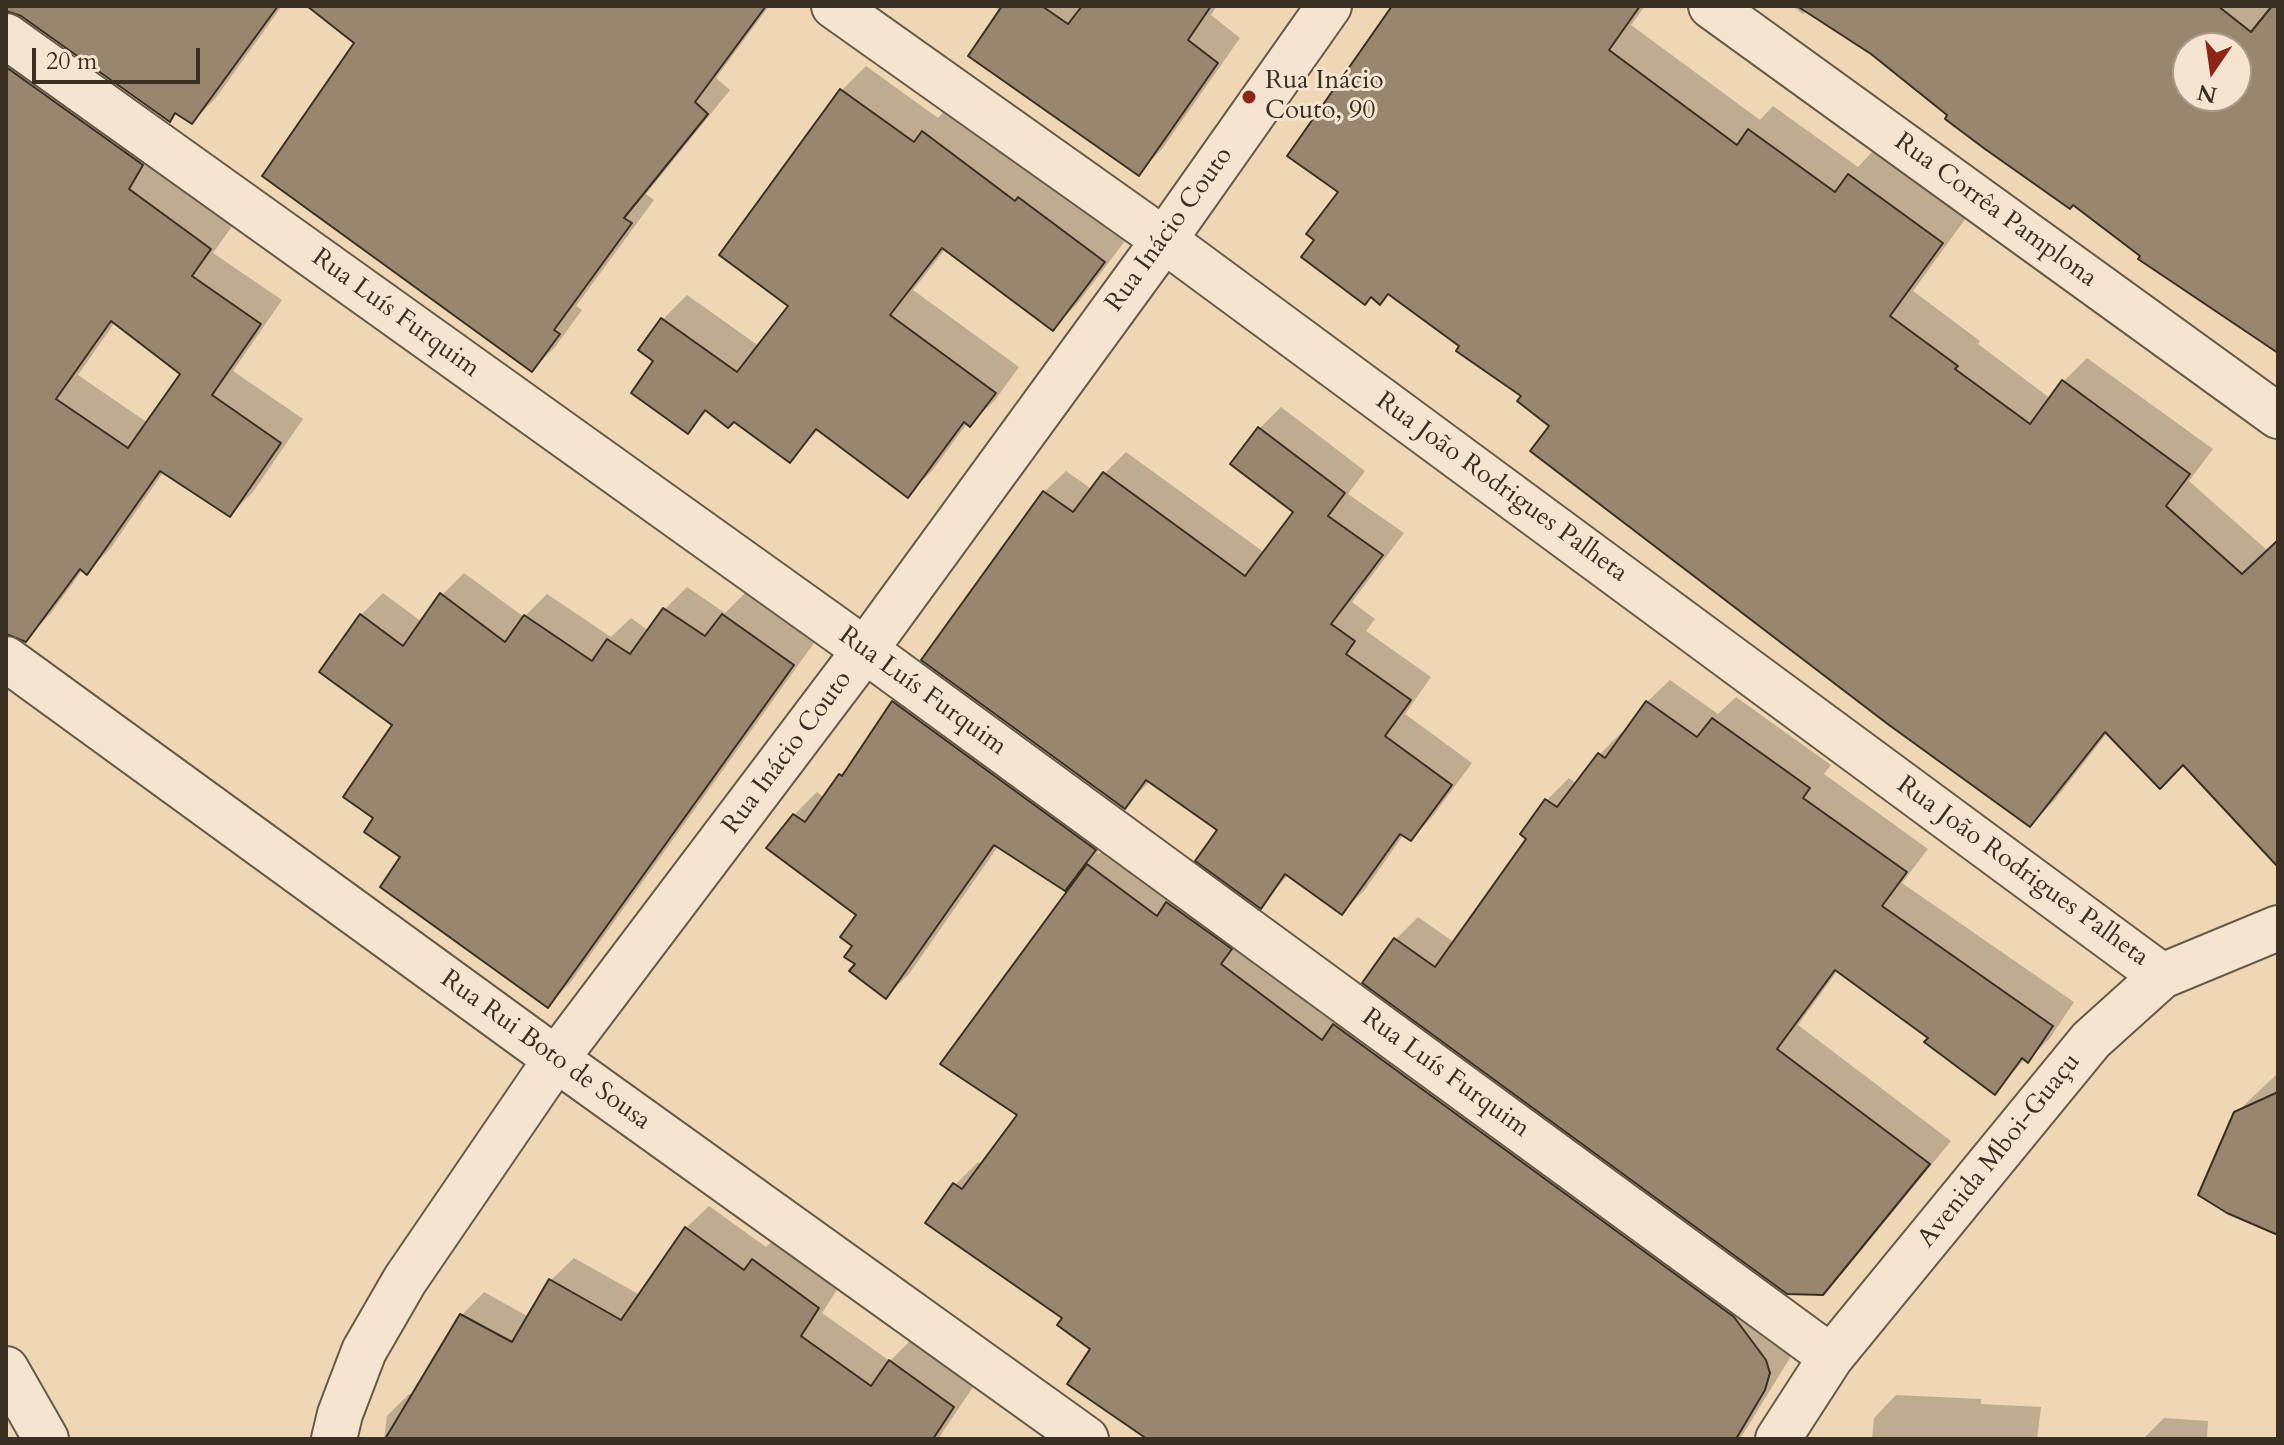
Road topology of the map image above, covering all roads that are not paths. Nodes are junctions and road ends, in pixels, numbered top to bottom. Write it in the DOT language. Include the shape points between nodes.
graph roads {
  1 [pos="834,6"];
  2 [pos="1329,6"];
  3 [pos="1711,6"];
  4 [pos="6,36"];
  5 [pos="1164,240"];
  6 [pos="2278,416"];
  7 [pos="865,650"];
  8 [pos="6,659"];
  9 [pos="2278,928"];
  10 [pos="2162,976"];
  11 [pos="556,1059"];
  12 [pos="1831,1357"];
  13 [pos="6,1369"];
  14 [pos="46,1439"];
  15 [pos="334,1439"];
  16 [pos="1086,1439"];
  17 [pos="1778,1439"];
  1 -- 5 [label="street, Rua João Rodrigues Palheta"];
  2 -- 5 [label="street, Rua Inácio Couto"];
  3 -- 6 [label="street, Rua Corrêa Pamplona"];
  4 -- 7 [label="street, Rua Luís Furquim"];
  5 -- 7 [label="street, Rua Inácio Couto"];
  5 -- 10 [label="street, Rua João Rodrigues Palheta"];
  7 -- 11 [label="street, Rua Inácio Couto"];
  7 -- 12 [label="street, Rua Luís Furquim"];
  8 -- 11 [label="street, Rua Rui Boto de Sousa"];
  9 -- 10 [label="street, Avenida Mboi-Guaçu"];
  10 -- 12 [label="street, Avenida Mboi-Guaçu" via="2091,1040"];
  11 -- 15 [label="street, Rua Inácio Couto" via="398,1292 364,1351"];
  11 -- 16 [label="street, Rua Rui Boto de Sousa"];
  12 -- 17 [label="street, Avenida Mboi-Guaçu"];
  13 -- 14 [label="street"];
}
